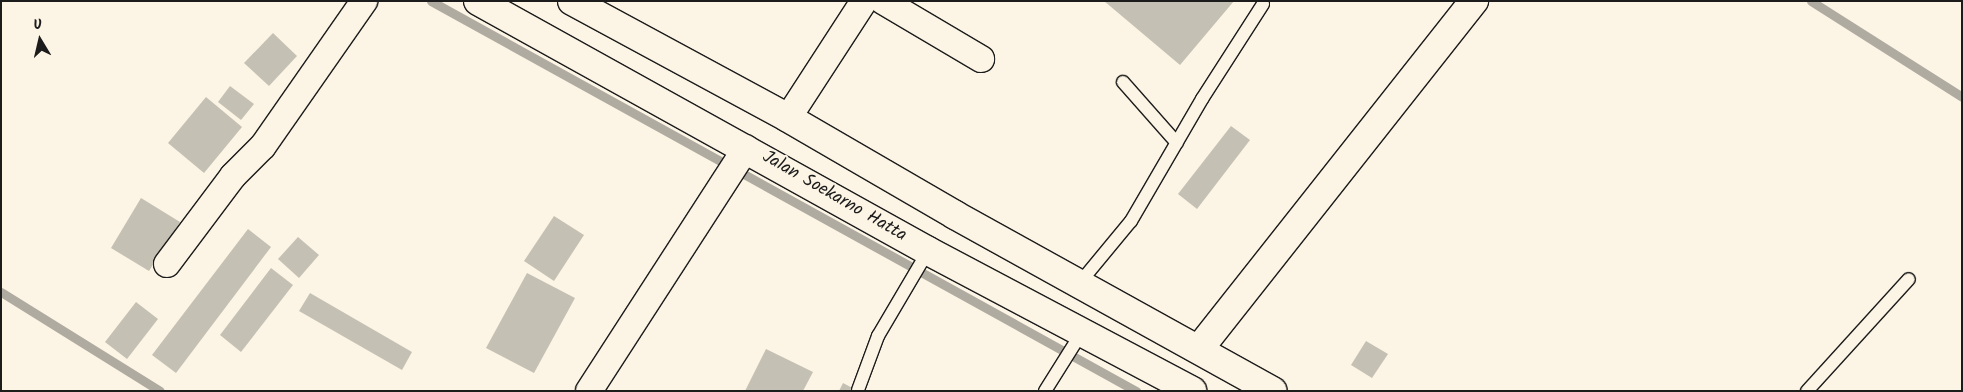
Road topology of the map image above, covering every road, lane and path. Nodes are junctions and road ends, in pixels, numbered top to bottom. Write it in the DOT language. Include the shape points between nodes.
graph roads {
  1 [pos="364,1"];
  2 [pos="478,1"];
  3 [pos="572,1"];
  4 [pos="883,1"];
  5 [pos="1474,1"];
  6 [pos="1263,4"];
  7 [pos="860,7"];
  8 [pos="981,59"];
  9 [pos="1123,82"];
  10 [pos="788,118"];
  11 [pos="1177,143"];
  12 [pos="742,154"];
  13 [pos="928,251"];
  14 [pos="167,264"];
  15 [pos="1909,279"];
  16 [pos="1078,285"];
  17 [pos="1082,332"];
  18 [pos="1199,349"];
  19 [pos="1179,388"];
  20 [pos="858,390"];
  21 [pos="589,391"];
  22 [pos="1045,391"];
  23 [pos="1272,391"];
  24 [pos="1806,391"];
  1 -- 14 [label="street" via="263,146 233,176"];
  2 -- 12 [label="main road, Jalan Soekarno Hatta"];
  3 -- 10 [label="main road"];
  4 -- 8 [label="street"];
  5 -- 18 [label="main road"];
  6 -- 11 [label="lane"];
  7 -- 10 [label="street"];
  9 -- 11 [label="lane"];
  10 -- 16 [label="main road"];
  11 -- 16 [label="lane" via="1132,221"];
  12 -- 13 [label="main road, Jalan Soekarno Hatta"];
  12 -- 21 [label="street"];
  13 -- 17 [label="main road, Jalan Soekarno Hatta"];
  13 -- 20 [label="lane" via="878,336"];
  15 -- 24 [label="lane"];
  16 -- 18 [label="main road"];
  17 -- 19 [label="main road, Jalan Soekarno Hatta"];
  17 -- 22 [label="lane"];
  18 -- 23 [label="main road"];
}
